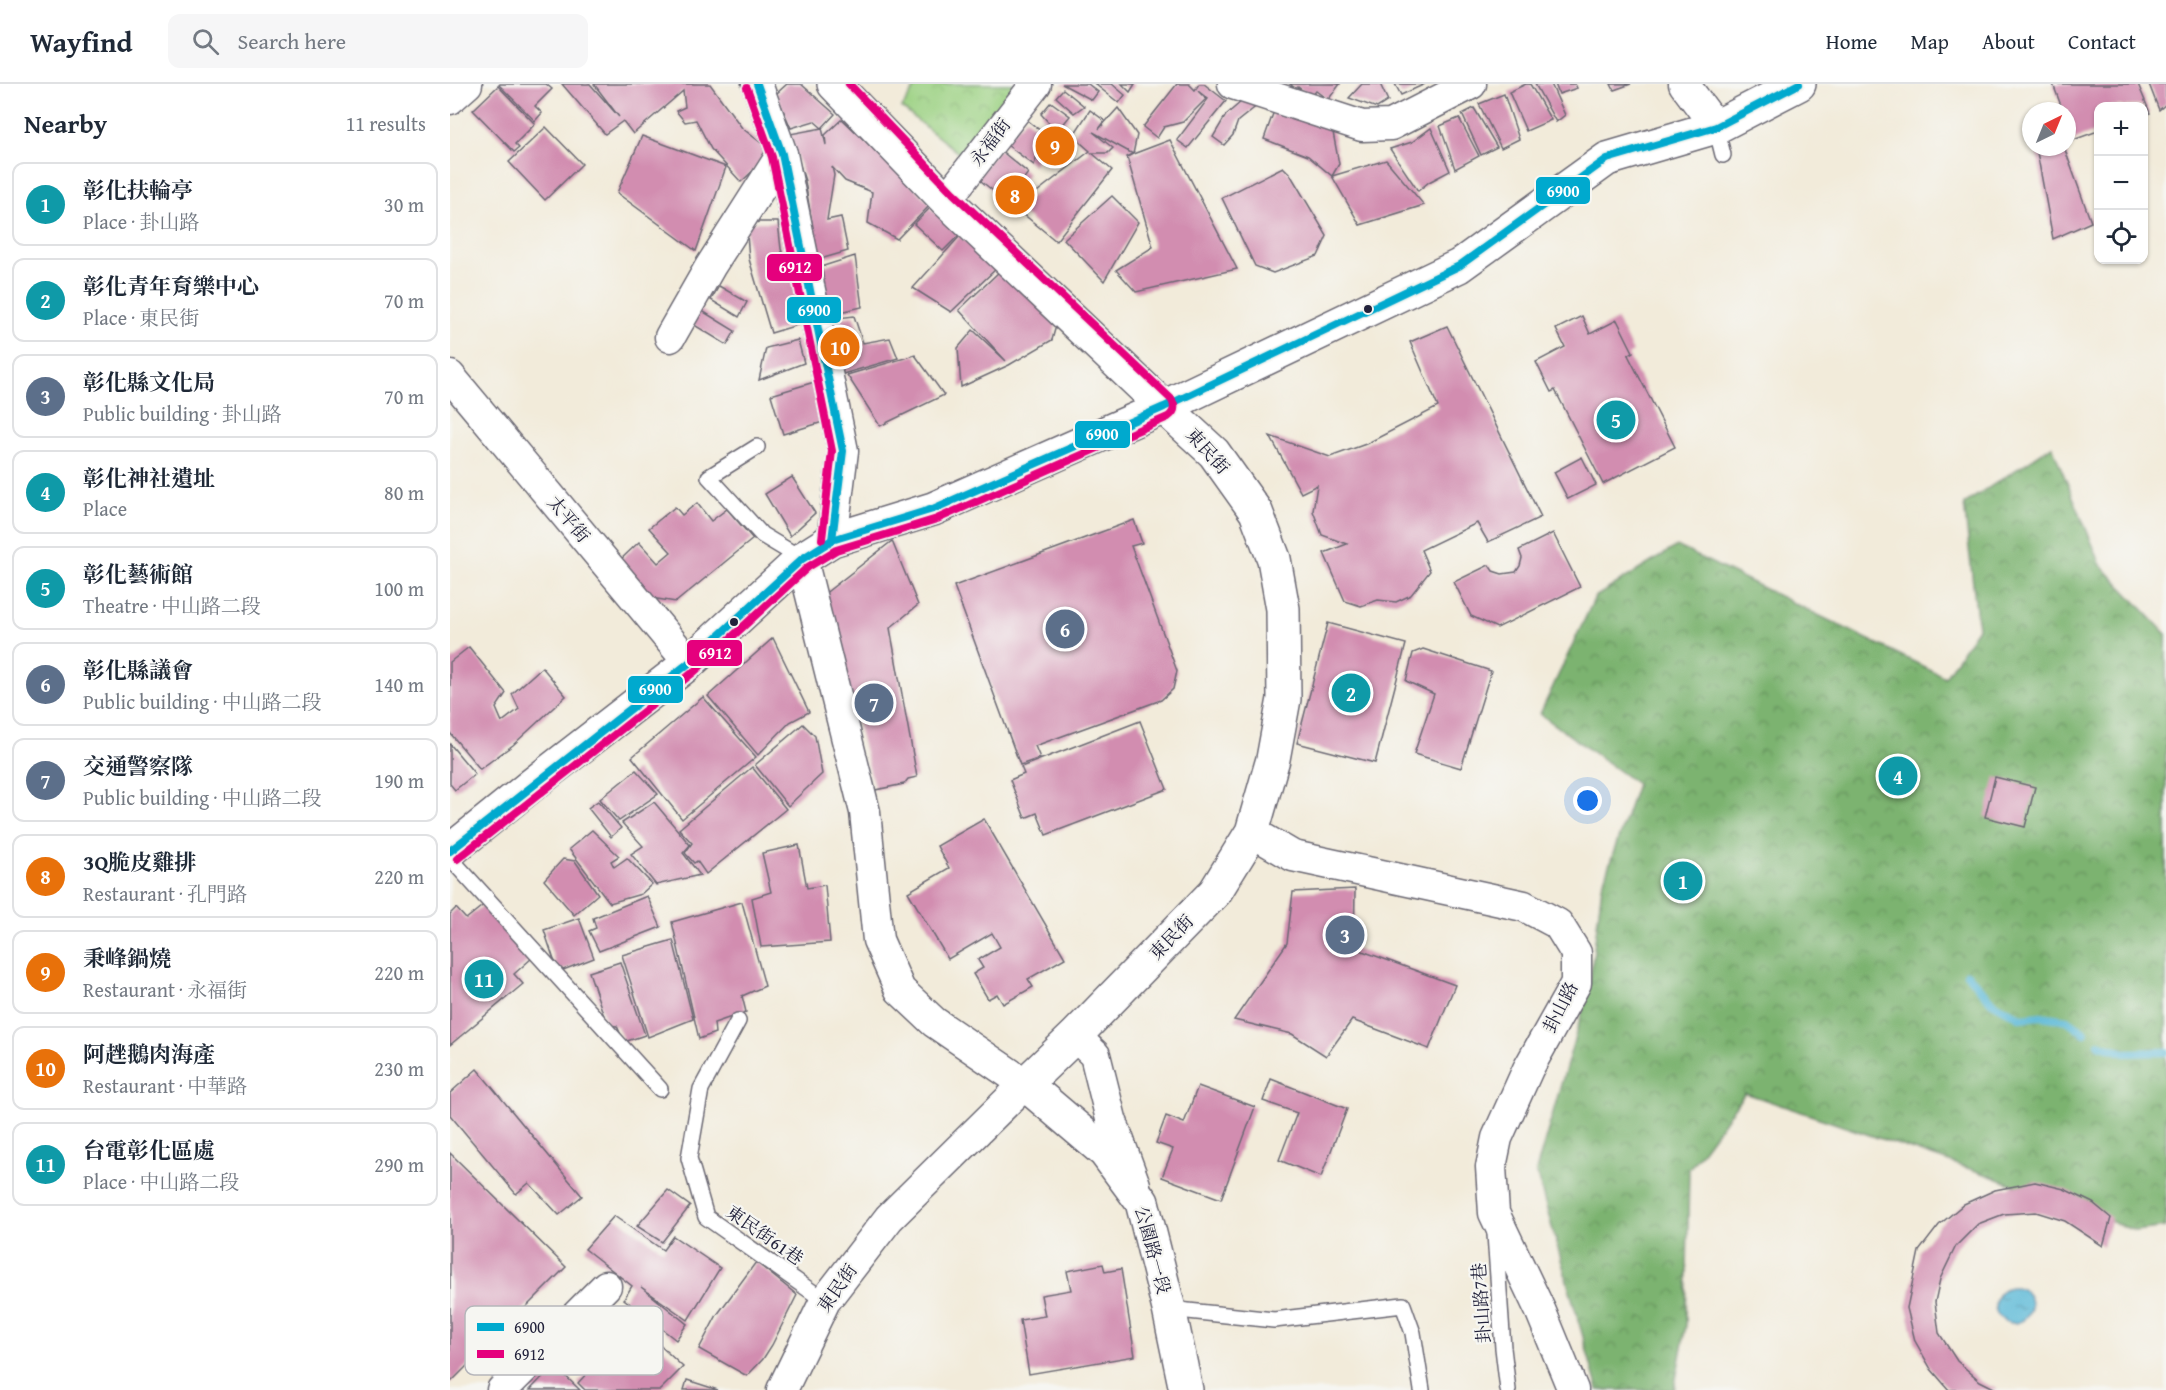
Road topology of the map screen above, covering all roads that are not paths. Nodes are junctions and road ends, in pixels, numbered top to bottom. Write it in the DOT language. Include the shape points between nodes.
graph roads {
  1 [pos="467,84"];
  2 [pos="757,84"];
  3 [pos="834,84"];
  4 [pos="1036,84"];
  5 [pos="1233,84"];
  6 [pos="1471,84"];
  7 [pos="1684,84"];
  8 [pos="1799,84"];
  9 [pos="450,99"];
  10 [pos="1719,141"];
  11 [pos="782,154"];
  12 [pos="946,200"];
  13 [pos="670,338"];
  14 [pos="450,376"];
  15 [pos="1164,407"];
  16 [pos="757,447"];
  17 [pos="832,540"];
  18 [pos="802,559"];
  19 [pos="689,663"];
  20 [pos="1252,832"];
  21 [pos="450,851"];
  22 [pos="450,858"];
  23 [pos="738,1021"];
  24 [pos="1075,1036"];
  25 [pos="1025,1083"];
  26 [pos="660,1089"];
  27 [pos="1142,1202"];
  28 [pos="1494,1213"];
  29 [pos="606,1286"];
  30 [pos="825,1301"];
  31 [pos="586,1306"];
  32 [pos="1169,1309"];
  33 [pos="517,1375"];
  34 [pos="502,1390"];
  35 [pos="782,1390"];
  36 [pos="1186,1390"];
  37 [pos="1422,1390"];
  38 [pos="1508,1390"];
  39 [pos="1573,1390"];
  1 -- 9 [label="street"];
  2 -- 11 [label="street"];
  3 -- 12 [label="main road, 東民街"];
  4 -- 12 [label="street, 永福街"];
  5 -- 6 [label="street" via="1362,126 1390,125"];
  7 -- 10 [label="street"];
  8 -- 10 [label="main road"];
  10 -- 15 [label="main road" via="1607,159 1459,266"];
  11 -- 13 [label="street"];
  11 -- 17 [label="street" via="843,451"];
  12 -- 15 [label="main road, 東民街"];
  14 -- 19 [label="street, 太平街"];
  15 -- 17 [label="main road" via="933,510"];
  15 -- 20 [label="main road, 東民街" via="1214,453 1243,493 1256,512 1274,559 1283,609 1284,699 1273,759"];
  16 -- 18 [label="lane" via="709,477 762,536"];
  17 -- 18 [label="main road"];
  18 -- 19 [label="main road"];
  18 -- 25 [label="street" via="866,812 878,940 900,990 909,999 933,1022"];
  19 -- 21 [label="main road"];
  20 -- 24 [label="main road, 東民街" via="1215,892"];
  20 -- 28 [label="street, 卦山路" via="1293,856 1524,906 1558,924 1576,953 1576,982 1528,1069 1497,1138 1491,1167"];
  22 -- 26 [label="lane"];
  23 -- 30 [label="lane, 東民街61巷" via="701,1089 689,1158 706,1217"];
  24 -- 25 [label="main road, 東民街"];
  24 -- 27 [label="street" via="1095,1055 1111,1119"];
  25 -- 27 [label="main road, 公園路一段" via="1105,1152"];
  25 -- 30 [label="street, 東民街" via="889,1218"];
  27 -- 32 [label="main road, 公園路一段"];
  28 -- 38 [label="lane, 卦山路7巷"];
  28 -- 39 [label="street, 卦山路"];
  29 -- 31 [label="street"];
  30 -- 35 [label="street, 東民街"];
  32 -- 36 [label="main road, 公園路一段"];
  32 -- 37 [label="lane" via="1274,1320 1403,1305 1413,1333"];
  33 -- 34 [label="street"];
}
